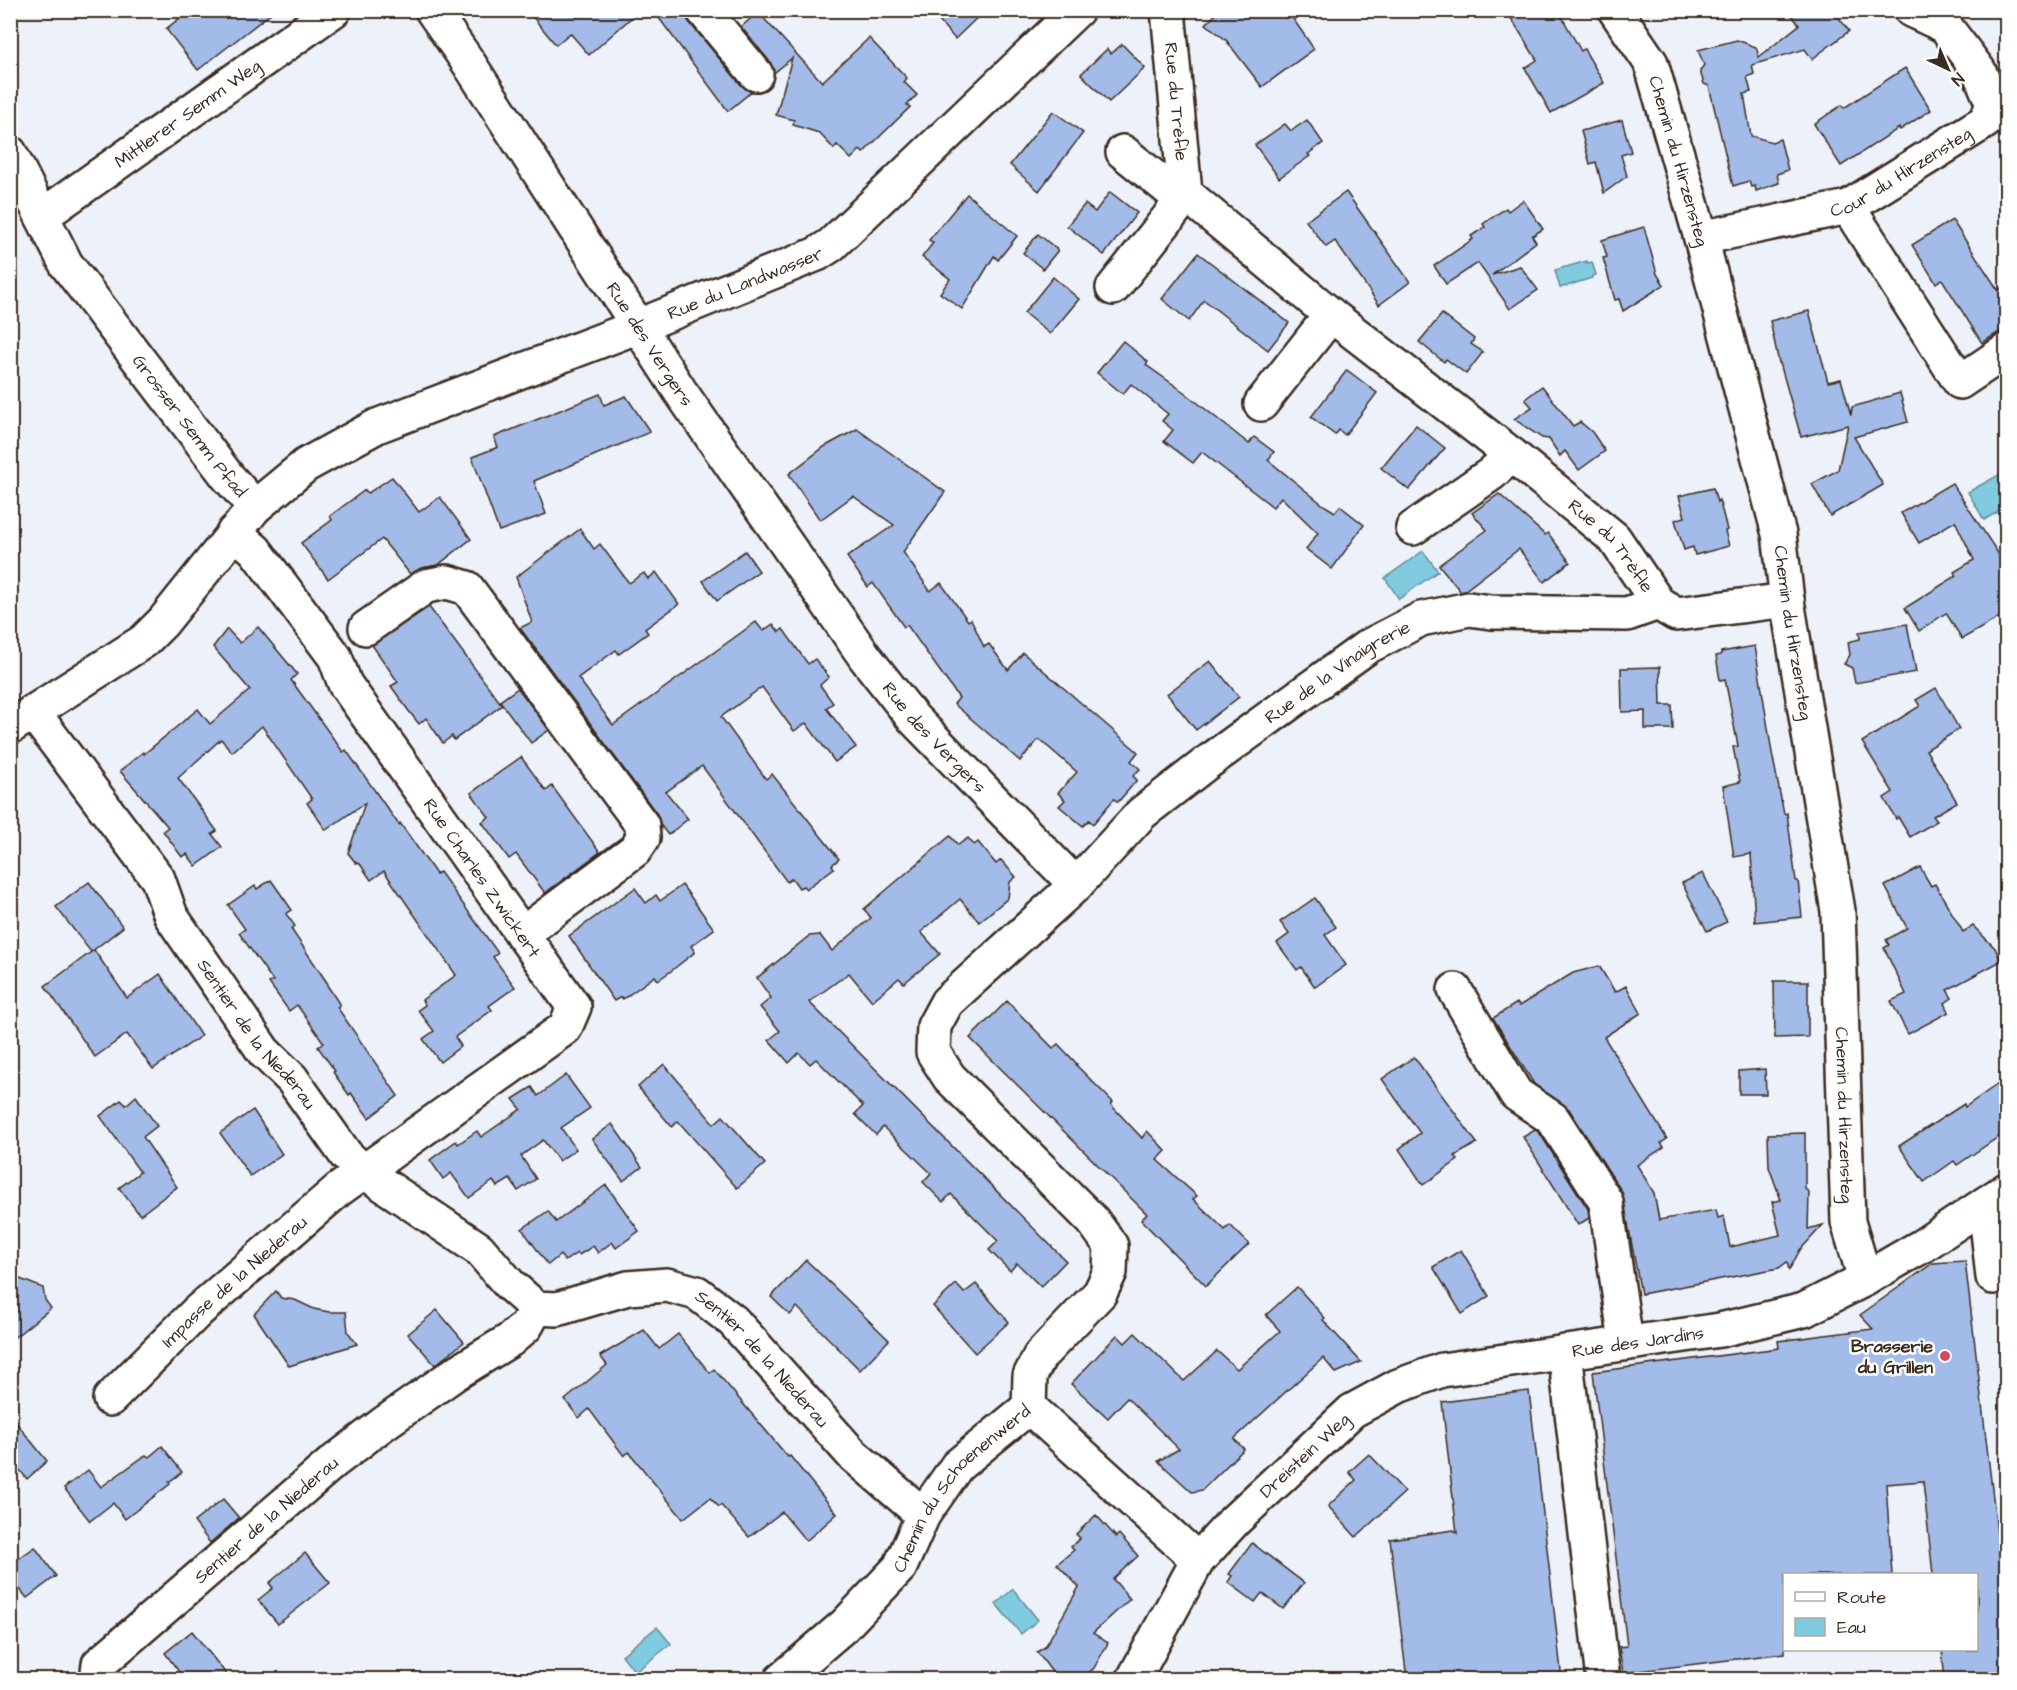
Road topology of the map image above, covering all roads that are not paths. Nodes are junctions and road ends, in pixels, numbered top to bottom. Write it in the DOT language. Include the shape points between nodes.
graph roads {
  1 [pos="334,10"];
  2 [pos="432,10"];
  3 [pos="703,10"];
  4 [pos="1077,10"];
  5 [pos="1168,10"];
  6 [pos="1616,10"];
  7 [pos="1911,10"];
  8 [pos="756,74"];
  9 [pos="1123,152"];
  10 [pos="10,153"];
  11 [pos="1185,193"];
  12 [pos="1848,207"];
  13 [pos="42,216"];
  14 [pos="1701,238"];
  15 [pos="1113,288"];
  16 [pos="1331,315"];
  17 [pos="639,326"];
  18 [pos="2007,351"];
  19 [pos="1261,404"];
  20 [pos="1512,455"];
  21 [pos="255,507"];
  22 [pos="1413,528"];
  23 [pos="234,532"];
  24 [pos="1787,600"];
  25 [pos="1658,603"];
  26 [pos="366,628"];
  27 [pos="22,720"];
  28 [pos="1076,885"];
  29 [pos="522,934"];
  30 [pos="1455,990"];
  31 [pos="363,1171"];
  32 [pos="1996,1197"];
  33 [pos="1993,1277"];
  34 [pos="1864,1280"];
  35 [pos="536,1308"];
  36 [pos="1626,1343"];
  37 [pos="1565,1352"];
  38 [pos="110,1399"];
  39 [pos="1029,1407"];
  40 [pos="922,1515"];
  41 [pos="1198,1560"];
  42 [pos="97,1680"];
  43 [pos="781,1680"];
  44 [pos="1133,1680"];
  45 [pos="1603,1680"];
  1 -- 13 [label="street, Mittlerer Semm Weg"];
  2 -- 17 [label="street, Rue des Vergers"];
  3 -- 8 [label="street"];
  4 -- 17 [label="street, Rue du Landwasser" via="831,245"];
  5 -- 11 [label="street, Rue du Trèfle"];
  6 -- 14 [label="street, Chemin du Hirzensteg" via="1651,63"];
  7 -- 12 [label="street, Cour du Hirzensteg" via="1945,26 1979,71 1992,104 1986,121"];
  9 -- 11 [label="street, Rue du Trèfle" via="1170,190"];
  10 -- 13 [label="street, Grosser Semm Pfad"];
  11 -- 15 [label="street"];
  11 -- 16 [label="street, Rue du Trèfle"];
  12 -- 14 [label="street, Cour du Hirzensteg"];
  12 -- 18 [label="street" via="1960,382"];
  13 -- 21 [label="street, Grosser Semm Pfad" via="66,264"];
  14 -- 24 [label="street, Chemin du Hirzensteg" via="1779,534"];
  16 -- 19 [label="street"];
  16 -- 20 [label="street, Rue du Trèfle"];
  17 -- 21 [label="street, Rue du Landwasser" via="377,426 306,465"];
  17 -- 28 [label="street, Rue des Vergers" via="680,391 885,683 913,718"];
  20 -- 22 [label="street"];
  20 -- 25 [label="street, Rue du Trèfle" via="1614,538"];
  21 -- 23 [label="street, Grosser Semm Pfad"];
  23 -- 27 [label="street, Grosser Semm Pfad" via="164,622 144,640"];
  23 -- 29 [label="street, Rue Charles Zwickert" via="255,550 335,657 345,684"];
  24 -- 25 [label="street, Rue du Trèfle" via="1676,614"];
  24 -- 34 [label="street, Chemin du Hirzensteg" via="1838,911 1848,1222"];
  25 -- 28 [label="street, Rue de la Vinaigrerie" via="1628,614 1469,609 1421,620 1374,643 1208,762 1142,813"];
  26 -- 29 [label="street" via="426,586 447,582 467,588 642,825 643,838 635,850"];
  27 -- 31 [label="street, Sentier de la Niederau" via="158,879 171,916 264,1052 292,1078 346,1155"];
  28 -- 39 [label="street" via="947,1002 934,1026 933,1052 949,1077 1093,1221 1111,1246 1110,1272 1100,1293 1040,1356 1030,1376"];
  29 -- 31 [label="street, Rue Charles Zwickert" via="573,1007 565,1028"];
  30 -- 36 [label="street" via="1516,1094 1553,1119 1606,1202"];
  31 -- 35 [label="street, Sentier de la Niederau" via="479,1249"];
  31 -- 38 [label="street, Impasse de la Niederau" via="198,1311"];
  32 -- 33 [label="street"];
  32 -- 34 [label="street, Rue des Jardins"];
  34 -- 36 [label="street, Rue des Jardins" via="1804,1310 1720,1330"];
  35 -- 40 [label="street, Sentier de la Niederau" via="557,1309 628,1288 667,1285 698,1293 733,1320 852,1455"];
  35 -- 42 [label="street, Sentier de la Niederau" via="526,1326 510,1340 456,1373 332,1463 99,1664"];
  36 -- 37 [label="street, Rue des Jardins"];
  37 -- 41 [label="street, Dreistein Weg" via="1442,1370 1398,1386 1352,1411"];
  37 -- 45 [label="street, Rue des Jardins"];
  39 -- 40 [label="street, Chemin du Schoenenwerd" via="957,1466"];
  39 -- 41 [label="street, Chemin du Schoenenwerd"];
  40 -- 43 [label="street, Chemin du Schoenenwerd" via="900,1567 845,1625"];
  41 -- 44 [label="street, Dreistein Weg"];
}
